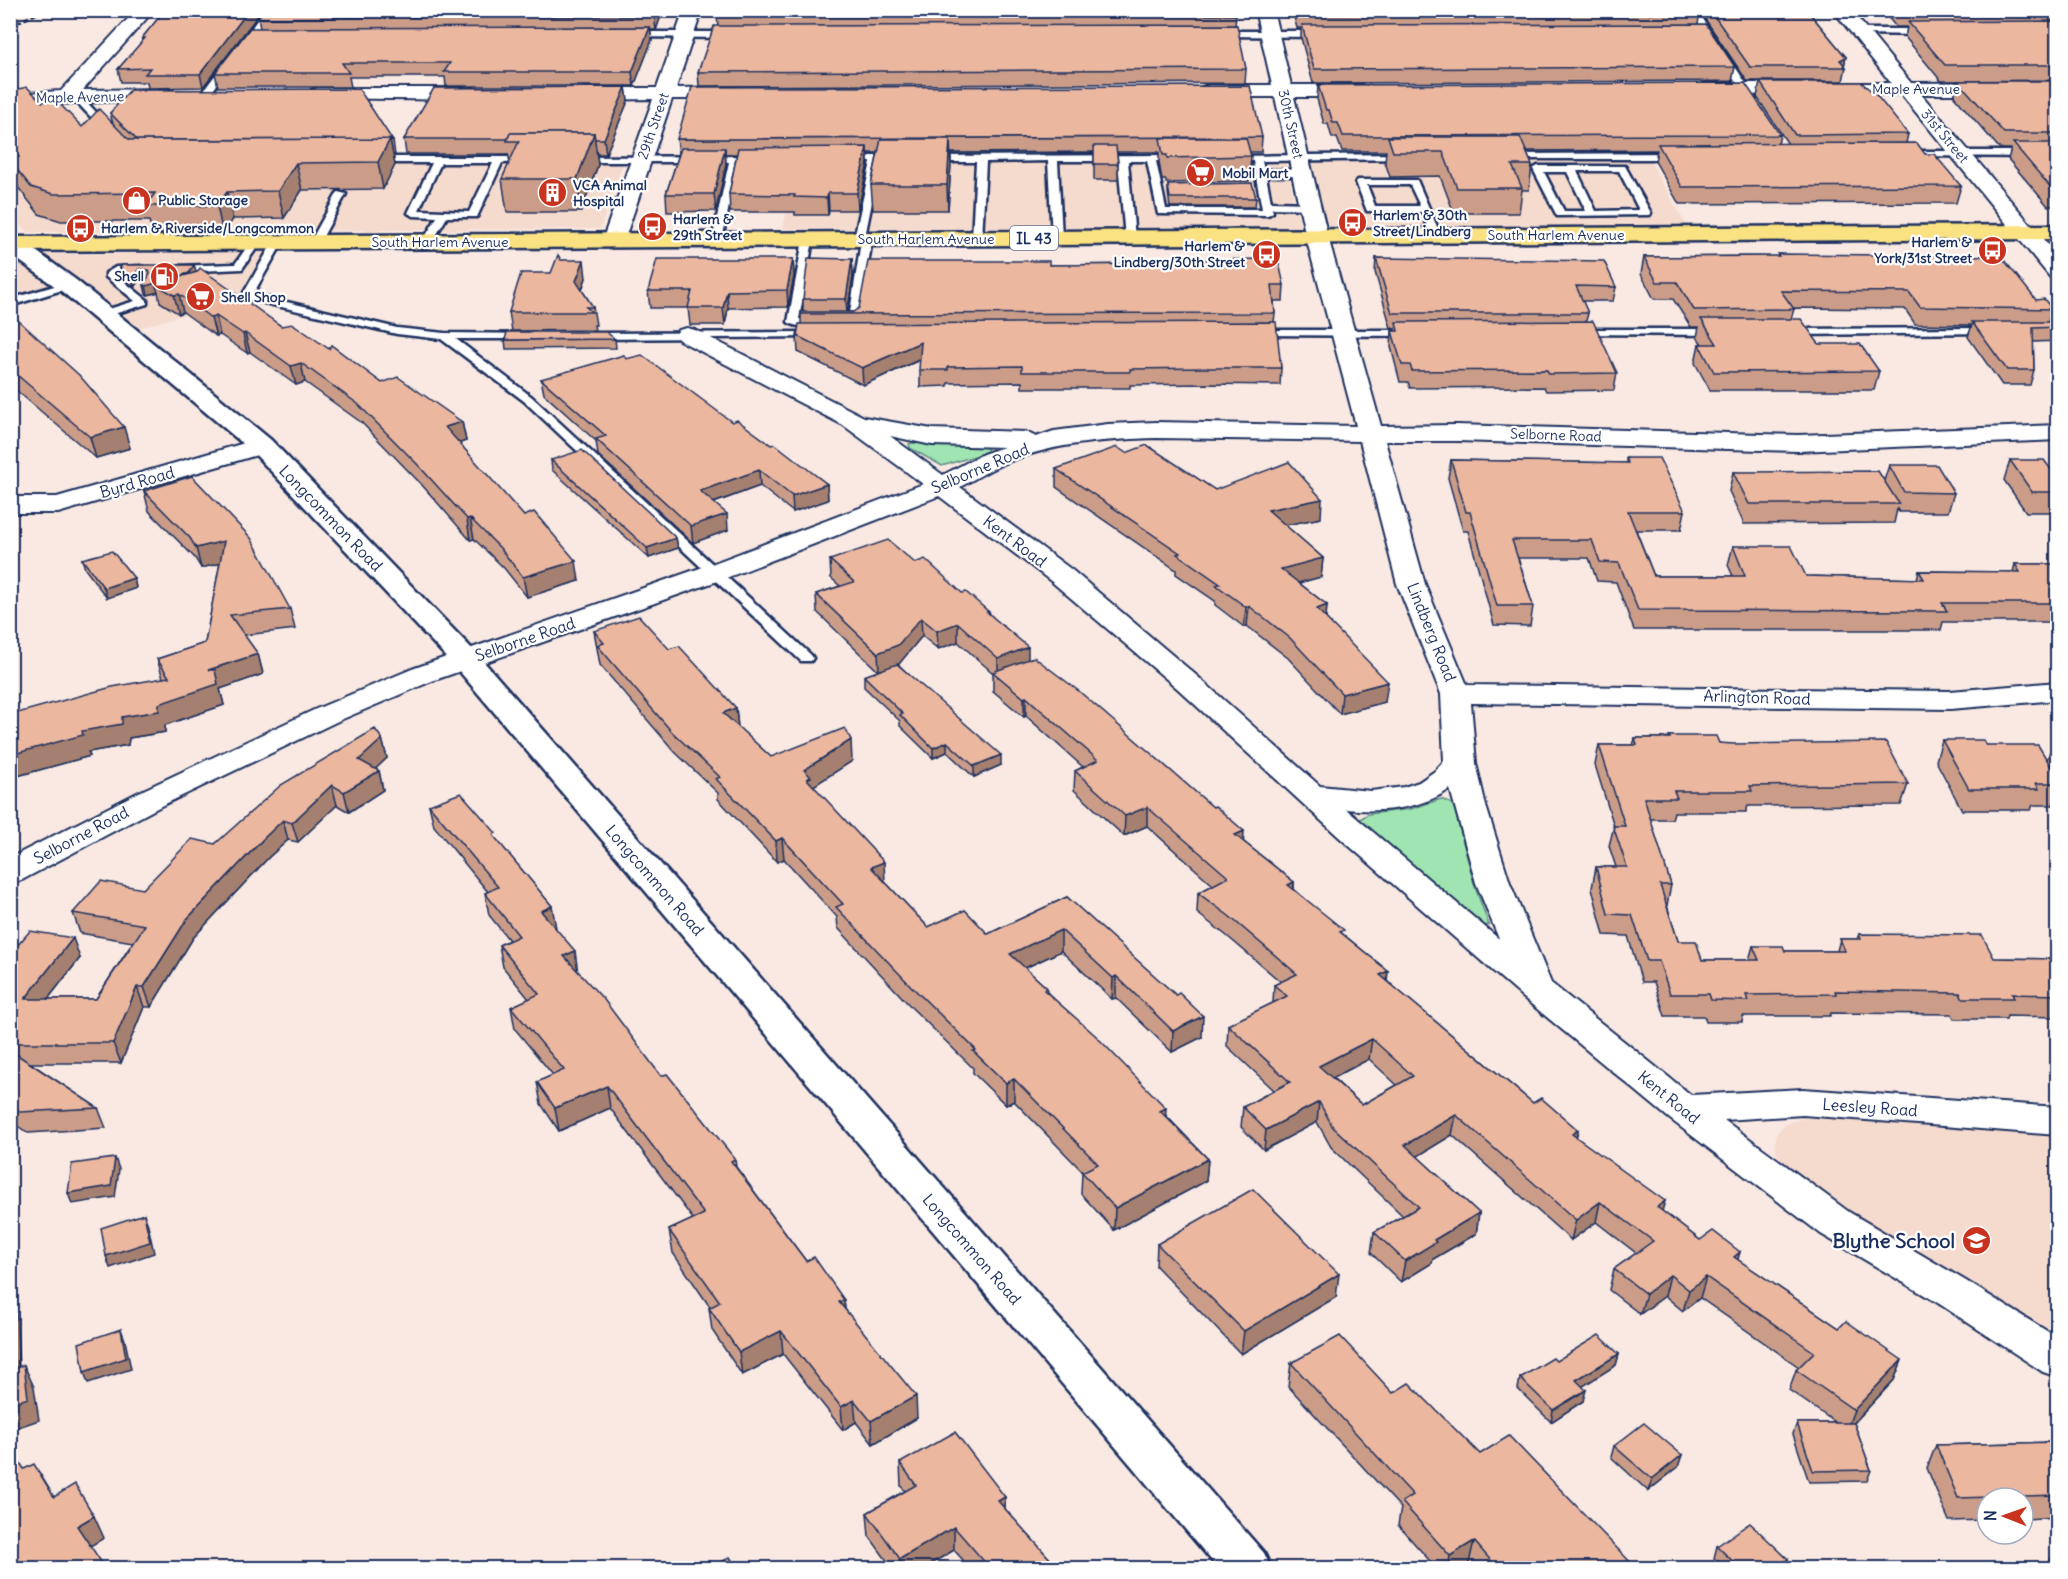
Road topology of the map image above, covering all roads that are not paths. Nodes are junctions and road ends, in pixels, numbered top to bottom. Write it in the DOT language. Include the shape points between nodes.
graph roads {
  1 [pos="146,10"];
  2 [pos="269,10"];
  3 [pos="693,10"];
  4 [pos="1264,10"];
  5 [pos="1693,10"];
  6 [pos="1841,10"];
  7 [pos="1695,32"];
  8 [pos="1707,32"];
  9 [pos="1859,32"];
  10 [pos="1941,32"];
  11 [pos="1210,34"];
  12 [pos="1270,34"];
  13 [pos="1329,34"];
  14 [pos="621,35"];
  15 [pos="684,35"];
  16 [pos="745,35"];
  17 [pos="250,36"];
  18 [pos="262,36"];
  19 [pos="243,45"];
  20 [pos="237,53"];
  21 [pos="2058,88"];
  22 [pos="1745,89"];
  23 [pos="1906,89"];
  24 [pos="1686,90"];
  25 [pos="1283,91"];
  26 [pos="1378,91"];
  27 [pos="1188,92"];
  28 [pos="664,93"];
  29 [pos="749,93"];
  30 [pos="301,94"];
  31 [pos="492,94"];
  32 [pos="564,94"];
  33 [pos="205,95"];
  34 [pos="229,95"];
  35 [pos="72,96"];
  36 [pos="10,100"];
  37 [pos="1757,108"];
  38 [pos="115,137"];
  39 [pos="1903,154"];
  40 [pos="1960,154"];
  41 [pos="2058,154"];
  42 [pos="1692,156"];
  43 [pos="1418,157"];
  44 [pos="1502,157"];
  45 [pos="1053,158"];
  46 [pos="1123,158"];
  47 [pos="641,159"];
  48 [pos="734,159"];
  49 [pos="770,159"];
  50 [pos="841,159"];
  51 [pos="876,159"];
  52 [pos="911,159"];
  53 [pos="923,159"];
  54 [pos="981,159"];
  55 [pos="369,160"];
  56 [pos="438,160"];
  57 [pos="499,160"];
  58 [pos="543,160"];
  59 [pos="566,160"];
  60 [pos="1152,161"];
  61 [pos="1186,161"];
  62 [pos="1220,161"];
  63 [pos="1258,165"];
  64 [pos="1300,165"];
  65 [pos="1571,169"];
  66 [pos="1262,186"];
  67 [pos="1250,187"];
  68 [pos="341,194"];
  69 [pos="1266,205"];
  70 [pos="1311,206"];
  71 [pos="1426,209"];
  72 [pos="1186,212"];
  73 [pos="1254,213"];
  74 [pos="444,214"];
  75 [pos="1576,214"];
  76 [pos="1589,225"];
  77 [pos="2058,232"];
  78 [pos="2027,233"];
  79 [pos="1436,236"];
  80 [pos="1190,237"];
  81 [pos="1258,237"];
  82 [pos="1317,237"];
  83 [pos="977,238"];
  84 [pos="1058,238"];
  85 [pos="1130,238"];
  86 [pos="863,239"];
  87 [pos="717,240"];
  88 [pos="808,240"];
  89 [pos="613,241"];
  90 [pos="278,242"];
  91 [pos="315,242"];
  92 [pos="427,242"];
  93 [pos="255,243"];
  94 [pos="11,244"];
  95 [pos="2058,272"];
  96 [pos="69,285"];
  97 [pos="10,303"];
  98 [pos="103,314"];
  99 [pos="1998,331"];
  100 [pos="1561,332"];
  101 [pos="1727,332"];
  102 [pos="1774,332"];
  103 [pos="1246,333"];
  104 [pos="1343,333"];
  105 [pos="1419,333"];
  106 [pos="687,335"];
  107 [pos="834,335"];
  108 [pos="444,336"];
  109 [pos="540,336"];
  110 [pos="575,336"];
  111 [pos="852,420"];
  112 [pos="2058,432"];
  113 [pos="1371,433"];
  114 [pos="1054,439"];
  115 [pos="262,446"];
  116 [pos="942,486"];
  117 [pos="10,505"];
  118 [pos="716,572"];
  119 [pos="806,658"];
  120 [pos="466,660"];
  121 [pos="2058,691"];
  122 [pos="1456,694"];
  123 [pos="1460,763"];
  124 [pos="1310,794"];
  125 [pos="10,872"];
  126 [pos="1537,990"];
  127 [pos="1683,1109"];
  128 [pos="2058,1121"];
  129 [pos="2058,1360"];
  130 [pos="1247,1569"];
  1 -- 35 [label="street"];
  2 -- 17 [label="lane"];
  3 -- 15 [label="street, 29th Street"];
  4 -- 12 [label="street, 30th Street"];
  5 -- 8 [label="lane"];
  6 -- 9 [label="street, 31st Street"];
  7 -- 8 [label="lane"];
  8 -- 22 [label="lane"];
  9 -- 10 [label="lane"];
  9 -- 23 [label="street, 31st Street"];
  11 -- 12 [label="lane"];
  12 -- 13 [label="lane"];
  12 -- 25 [label="street, 30th Street"];
  14 -- 15 [label="lane"];
  15 -- 16 [label="lane"];
  15 -- 28 [label="street, 29th Street"];
  17 -- 18 [label="lane"];
  17 -- 19 [label="lane"];
  20 -- 33 [label="lane"];
  21 -- 23 [label="street, Maple Avenue"];
  22 -- 23 [label="street, Maple Avenue"];
  22 -- 24 [label="street, Maple Avenue"];
  22 -- 37 [label="lane"];
  23 -- 40 [label="street, 31st Street"];
  25 -- 26 [label="street"];
  25 -- 27 [label="street"];
  25 -- 64 [label="street, 30th Street"];
  28 -- 29 [label="street"];
  28 -- 32 [label="street"];
  28 -- 47 [label="street, 29th Street"];
  30 -- 31 [label="street"];
  33 -- 34 [label="street, Maple Avenue"];
  33 -- 35 [label="street, Maple Avenue"];
  35 -- 36 [label="street, Maple Avenue"];
  35 -- 38 [label="lane"];
  39 -- 40 [label="lane"];
  40 -- 41 [label="lane"];
  40 -- 78 [label="street, 31st Street"];
  42 -- 44 [label="lane"];
  43 -- 64 [label="lane"];
  45 -- 46 [label="lane"];
  45 -- 54 [label="lane"];
  45 -- 84 [label="lane"];
  46 -- 60 [label="lane"];
  46 -- 85 [label="lane"];
  47 -- 48 [label="lane"];
  47 -- 59 [label="lane"];
  47 -- 89 [label="street, 29th Street"];
  48 -- 49 [label="lane"];
  48 -- 87 [label="lane"];
  50 -- 51 [label="lane"];
  51 -- 52 [label="lane"];
  51 -- 86 [label="lane"];
  53 -- 54 [label="lane"];
  54 -- 83 [label="lane"];
  55 -- 56 [label="lane"];
  56 -- 57 [label="lane"];
  56 -- 74 [label="lane" via="413,213"];
  57 -- 58 [label="lane"];
  57 -- 74 [label="lane" via="473,215"];
  60 -- 61 [label="lane"];
  60 -- 72 [label="lane" via="1161,188 1161,212"];
  62 -- 63 [label="lane"];
  63 -- 64 [label="lane"];
  63 -- 64 [label="lane"];
  63 -- 66 [label="lane"];
  64 -- 70 [label="street, 30th Street"];
  65 -- 75 [label="lane" via="1538,169 1562,214"];
  65 -- 76 [label="lane"];
  65 -- 76 [label="lane" via="1622,168 1646,213"];
  66 -- 67 [label="lane"];
  66 -- 69 [label="lane"];
  68 -- 91 [label="lane"];
  69 -- 70 [label="lane"];
  69 -- 73 [label="lane" via="1268,213"];
  70 -- 82 [label="street, 30th Street"];
  71 -- 71 [label="lane" via="1371,209 1361,182 1414,182"];
  71 -- 79 [label="lane"];
  72 -- 73 [label="lane"];
  72 -- 80 [label="lane"];
  73 -- 81 [label="lane"];
  74 -- 92 [label="lane"];
  75 -- 76 [label="lane"];
  75 -- 76 [label="lane"];
  76 -- 78 [label="main road, South Harlem Avenue / IL 43"];
  76 -- 79 [label="main road, South Harlem Avenue / IL 43"];
  77 -- 78 [label="main road, South Harlem Avenue / IL 43"];
  78 -- 95 [label="street, 31st Street"];
  79 -- 82 [label="main road, South Harlem Avenue / IL 43"];
  80 -- 81 [label="main road, South Harlem Avenue / IL 43"];
  80 -- 85 [label="main road, South Harlem Avenue / IL 43"];
  81 -- 82 [label="main road, South Harlem Avenue / IL 43"];
  82 -- 104 [label="street, Lindberg Road"];
  83 -- 84 [label="main road, South Harlem Avenue / IL 43"];
  83 -- 86 [label="main road, South Harlem Avenue / IL 43"];
  84 -- 85 [label="main road, South Harlem Avenue / IL 43"];
  86 -- 88 [label="main road, South Harlem Avenue / IL 43"];
  86 -- 88 [label="lane" via="854,322 793,322"];
  87 -- 88 [label="main road, South Harlem Avenue / IL 43"];
  87 -- 89 [label="main road, South Harlem Avenue / IL 43"];
  89 -- 92 [label="main road, South Harlem Avenue / IL 43"];
  90 -- 91 [label="main road, South Harlem Avenue / IL 43"];
  90 -- 93 [label="main road, South Harlem Avenue / IL 43"];
  90 -- 108 [label="lane" via="247,296 397,331"];
  91 -- 92 [label="main road, South Harlem Avenue / IL 43"];
  93 -- 94 [label="main road, South Harlem Avenue / IL 43"];
  93 -- 98 [label="lane" via="238,267 112,272 110,275 143,297"];
  94 -- 96 [label="street, Longcommon Road"];
  96 -- 97 [label="lane"];
  96 -- 98 [label="street, Longcommon Road"];
  98 -- 115 [label="street, Longcommon Road"];
  99 -- 102 [label="lane"];
  100 -- 101 [label="lane"];
  103 -- 104 [label="lane"];
  104 -- 105 [label="lane"];
  104 -- 113 [label="street, Lindberg Road"];
  106 -- 107 [label="lane"];
  106 -- 110 [label="lane"];
  106 -- 111 [label="street, Kent Road"];
  108 -- 109 [label="lane"];
  108 -- 118 [label="lane" via="528,399"];
  111 -- 114 [label="street, Selborne Road" via="932,437"];
  111 -- 116 [label="street, Kent Road"];
  112 -- 113 [label="street, Selborne Road" via="1798,443"];
  113 -- 114 [label="street, Selborne Road" via="1156,430"];
  113 -- 122 [label="street, Lindberg Road" via="1411,584"];
  114 -- 116 [label="street, Selborne Road" via="993,459"];
  115 -- 117 [label="street, Byrd Road" via="58,505"];
  115 -- 120 [label="street, Longcommon Road"];
  116 -- 118 [label="street, Selborne Road"];
  116 -- 124 [label="street, Kent Road" via="1062,576"];
  118 -- 119 [label="lane"];
  118 -- 120 [label="street, Selborne Road"];
  120 -- 125 [label="street, Selborne Road" via="327,715 150,798"];
  120 -- 130 [label="street, Longcommon Road"];
  121 -- 122 [label="street, Arlington Road" via="1950,700"];
  122 -- 123 [label="street, Lindberg Road"];
  123 -- 124 [label="street" via="1440,784 1402,798 1360,801"];
  123 -- 126 [label="street, Lindberg Road" via="1493,883"];
  124 -- 126 [label="street, Kent Road"];
  126 -- 127 [label="street, Kent Road"];
  127 -- 128 [label="street, Leesley Road" via="1803,1102"];
  127 -- 129 [label="street, Kent Road" via="1835,1223"];
}
